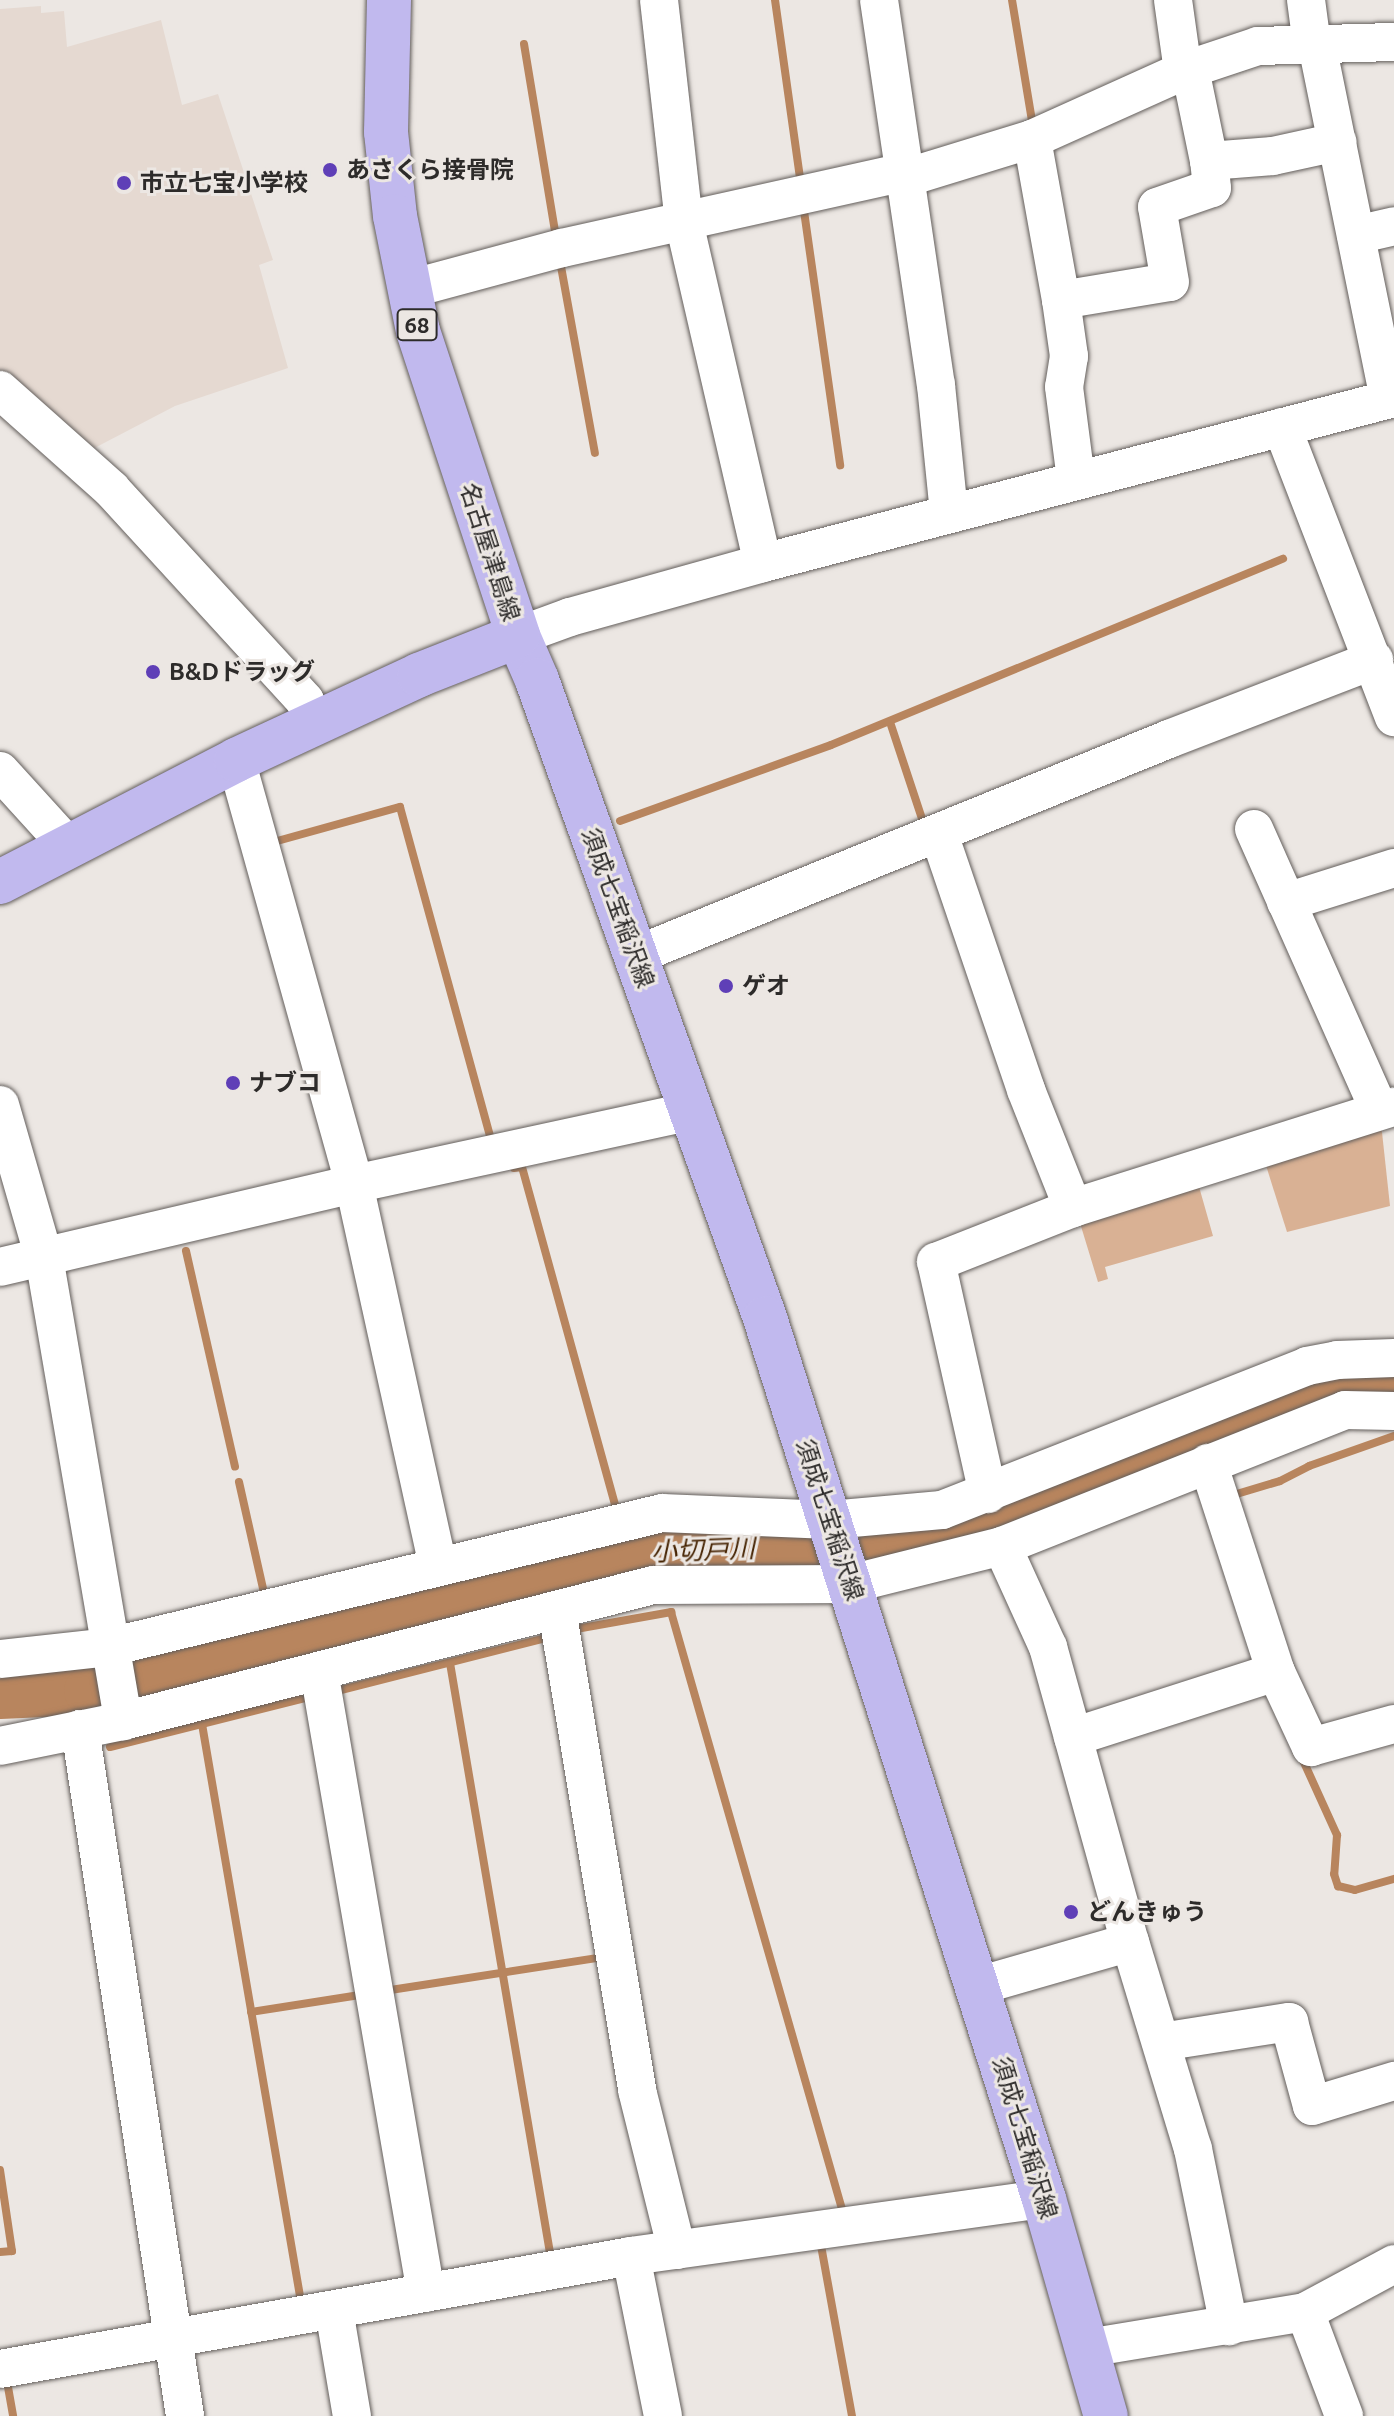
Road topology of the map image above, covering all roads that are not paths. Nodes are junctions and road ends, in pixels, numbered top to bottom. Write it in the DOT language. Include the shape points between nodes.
graph roads {
  1 [pos="389,0"];
  2 [pos="659,0"];
  3 [pos="879,0"];
  4 [pos="1173,0"];
  5 [pos="1306,0"];
  6 [pos="1394,42"];
  7 [pos="1315,45"];
  8 [pos="1186,70"];
  9 [pos="1032,139"];
  10 [pos="1337,142"];
  11 [pos="1209,161"];
  12 [pos="905,175"];
  13 [pos="684,222"];
  14 [pos="1394,226"];
  15 [pos="1356,235"];
  16 [pos="410,289"];
  17 [pos="1061,300"];
  18 [pos="0,390"];
  19 [pos="1392,399"];
  20 [pos="1282,427"];
  21 [pos="1076,480"];
  22 [pos="949,513"];
  23 [pos="763,563"];
  24 [pos="518,636"];
  25 [pos="1379,649"];
  26 [pos="1394,717"];
  27 [pos="315,723"];
  28 [pos="236,760"];
  29 [pos="0,771"];
  30 [pos="1254,829"];
  31 [pos="939,834"];
  32 [pos="70,848"];
  33 [pos="1394,868"];
  34 [pos="0,882"];
  35 [pos="1286,902"];
  36 [pos="634,956"];
  37 [pos="0,1105"];
  38 [pos="1386,1108"];
  39 [pos="691,1111"];
  40 [pos="354,1184"];
  41 [pos="1073,1208"];
  42 [pos="44,1257"];
  43 [pos="0,1267"];
  44 [pos="1394,1358"];
  45 [pos="1394,1411"];
  46 [pos="1208,1463"];
  47 [pos="988,1494"];
  48 [pos="832,1524"];
  49 [pos="1002,1546"];
  50 [pos="438,1565"];
  51 [pos="848,1576"];
  52 [pos="557,1610"];
  53 [pos="111,1651"];
  54 [pos="0,1659"];
  55 [pos="319,1671"];
  56 [pos="1276,1672"];
  57 [pos="122,1716"];
  58 [pos="1394,1724"];
  59 [pos="80,1729"];
  60 [pos="1073,1737"];
  61 [pos="0,1746"];
  62 [pos="1130,1942"];
  63 [pos="978,1986"];
  64 [pos="1161,2042"];
  65 [pos="1394,2081"];
  66 [pos="1044,2199"];
  67 [pos="677,2250"];
  68 [pos="631,2256"];
  69 [pos="1394,2264"];
  70 [pos="426,2293"];
  71 [pos="334,2310"];
  72 [pos="1305,2312"];
  73 [pos="1229,2326"];
  74 [pos="171,2339"];
  75 [pos="1088,2348"];
  76 [pos="0,2369"];
  77 [pos="185,2416"];
  78 [pos="352,2416"];
  79 [pos="663,2416"];
  80 [pos="1106,2416"];
  81 [pos="1344,2416"];
  1 -- 16 [label="main road, 名古屋津島線 / 68" via="386,132"];
  2 -- 13 [label="street"];
  3 -- 12 [label="street"];
  4 -- 8 [label="street"];
  5 -- 7 [label="street"];
  6 -- 7 [label="street"];
  7 -- 8 [label="street" via="1258,46"];
  7 -- 10 [label="street"];
  8 -- 9 [label="street"];
  8 -- 11 [label="street"];
  9 -- 12 [label="street"];
  9 -- 17 [label="street"];
  10 -- 11 [label="street" via="1273,156"];
  10 -- 15 [label="street"];
  11 -- 17 [label="street" via="1212,188 1157,207 1170,282"];
  12 -- 13 [label="street"];
  12 -- 22 [label="street"];
  13 -- 16 [label="street"];
  13 -- 23 [label="street"];
  14 -- 15 [label="street"];
  15 -- 19 [label="street"];
  16 -- 24 [label="main road, 名古屋津島線 / 68" via="418,331"];
  17 -- 21 [label="street" via="1069,356 1064,387"];
  18 -- 27 [label="street" via="111,489 305,701"];
  19 -- 20 [label="street"];
  20 -- 21 [label="street"];
  20 -- 25 [label="street"];
  21 -- 22 [label="street"];
  22 -- 23 [label="street"];
  23 -- 24 [label="street"];
  24 -- 27 [label="main road, 名古屋津島線"];
  24 -- 36 [label="main road, 須成七宝稲沢線"];
  25 -- 26 [label="street"];
  25 -- 31 [label="street"];
  27 -- 28 [label="main road, 名古屋津島線"];
  28 -- 32 [label="main road, 名古屋津島線"];
  28 -- 40 [label="street"];
  29 -- 32 [label="street"];
  30 -- 35 [label="street"];
  31 -- 36 [label="street"];
  31 -- 41 [label="street" via="1026,1090"];
  32 -- 34 [label="main road, 名古屋津島線"];
  33 -- 35 [label="street"];
  35 -- 38 [label="street"];
  36 -- 39 [label="main road, 須成七宝稲沢線"];
  37 -- 42 [label="street"];
  38 -- 41 [label="street"];
  39 -- 40 [label="street"];
  39 -- 48 [label="main road, 須成七宝稲沢線"];
  40 -- 42 [label="street"];
  40 -- 50 [label="street"];
  41 -- 47 [label="street" via="936,1262"];
  42 -- 43 [label="street"];
  42 -- 53 [label="street"];
  44 -- 47 [label="street" via="1307,1366"];
  45 -- 46 [label="street" via="1345,1410"];
  46 -- 49 [label="street"];
  46 -- 56 [label="street"];
  47 -- 48 [label="street" via="942,1510"];
  48 -- 50 [label="street" via="662,1513"];
  48 -- 51 [label="main road, 須成七宝稲沢線"];
  49 -- 51 [label="street"];
  49 -- 60 [label="street" via="1048,1647"];
  50 -- 53 [label="street"];
  51 -- 52 [label="street" via="653,1585"];
  51 -- 63 [label="main road, 須成七宝稲沢線"];
  52 -- 55 [label="street"];
  52 -- 67 [label="street" via="637,2090"];
  53 -- 54 [label="street"];
  53 -- 57 [label="street"];
  55 -- 57 [label="street"];
  55 -- 70 [label="street"];
  56 -- 58 [label="street" via="1311,1747"];
  56 -- 60 [label="street"];
  57 -- 59 [label="street"];
  59 -- 61 [label="street"];
  59 -- 74 [label="street"];
  60 -- 62 [label="street"];
  62 -- 63 [label="street"];
  62 -- 64 [label="street"];
  63 -- 66 [label="main road, 須成七宝稲沢線"];
  64 -- 65 [label="street" via="1289,2022 1312,2106"];
  64 -- 73 [label="street" via="1193,2149"];
  66 -- 67 [label="street"];
  66 -- 75 [label="main road, 須成七宝稲沢線"];
  67 -- 68 [label="street"];
  68 -- 70 [label="street"];
  68 -- 79 [label="street"];
  69 -- 72 [label="street"];
  70 -- 71 [label="street"];
  71 -- 74 [label="street"];
  71 -- 78 [label="street"];
  72 -- 73 [label="street"];
  72 -- 81 [label="street"];
  73 -- 75 [label="street"];
  74 -- 76 [label="street"];
  74 -- 77 [label="street"];
  75 -- 80 [label="main road, 須成七宝稲沢線"];
}
